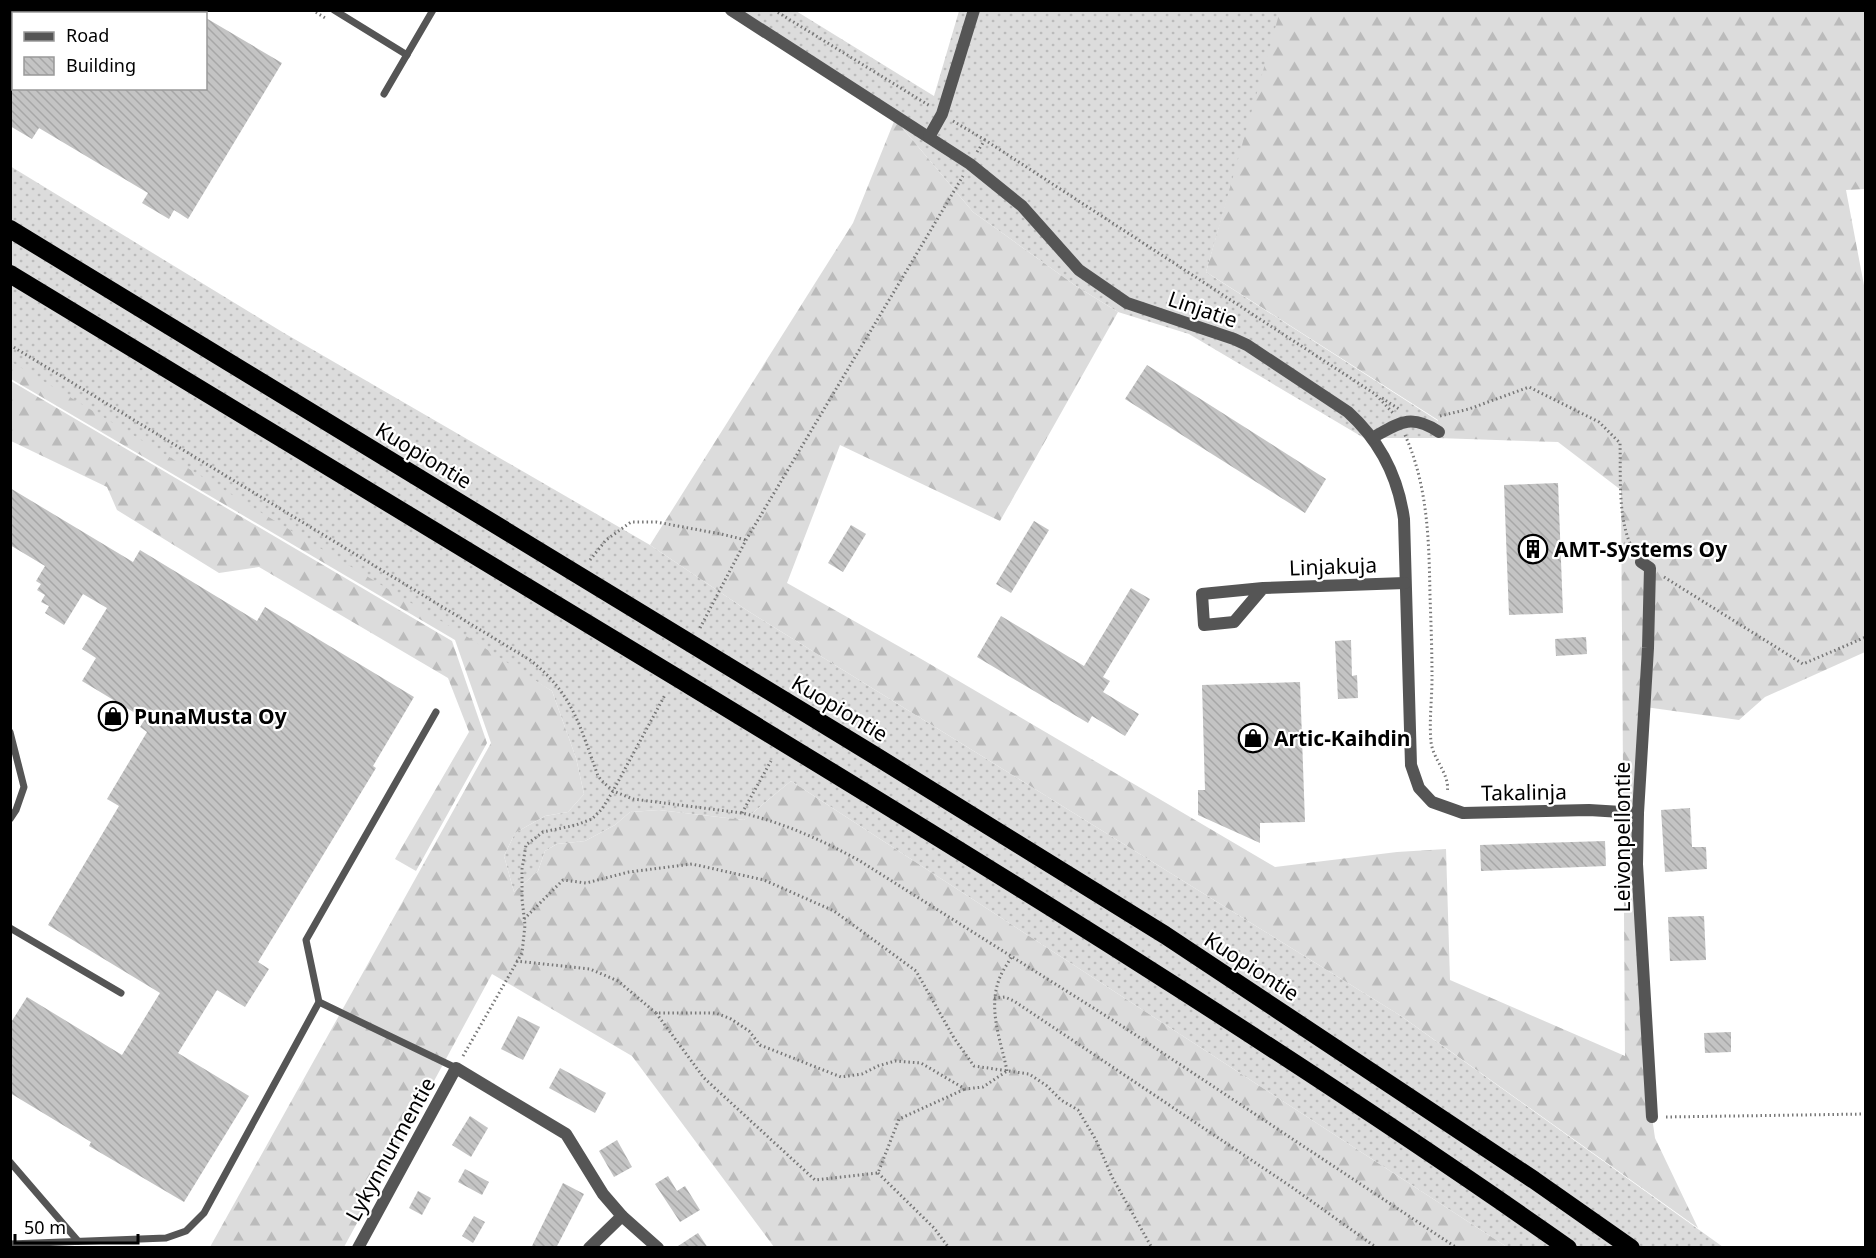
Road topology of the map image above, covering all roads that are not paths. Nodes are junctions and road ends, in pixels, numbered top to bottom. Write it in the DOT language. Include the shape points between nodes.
graph roads {
  1 [pos="334,10"];
  2 [pos="433,10"];
  3 [pos="731,10"];
  4 [pos="974,10"];
  5 [pos="407,55"];
  6 [pos="384,94"];
  7 [pos="928,137"];
  8 [pos="10,229"];
  9 [pos="10,274"];
  10 [pos="1439,432"];
  11 [pos="1372,438"];
  12 [pos="1645,565"];
  13 [pos="1405,583"];
  14 [pos="1263,588"];
  15 [pos="436,712"];
  16 [pos="10,732"];
  17 [pos="1419,788"];
  18 [pos="1638,813"];
  19 [pos="10,819"];
  20 [pos="10,928"];
  21 [pos="121,993"];
  22 [pos="319,1002"];
  23 [pos="456,1068"];
  24 [pos="1652,1117"];
  25 [pos="10,1162"];
  26 [pos="622,1216"];
  27 [pos="78,1241"];
  28 [pos="10,1244"];
  29 [pos="358,1248"];
  30 [pos="589,1248"];
  31 [pos="658,1248"];
  32 [pos="1568,1248"];
  33 [pos="1631,1248"];
  1 -- 5 [label="lane"];
  2 -- 5 [label="lane"];
  3 -- 7 [label="street, Linjatie"];
  4 -- 7 [label="street" via="942,114"];
  5 -- 6 [label="lane"];
  7 -- 11 [label="street, Linjatie" via="970,164 1022,206 1079,270 1128,303 1247,345 1348,412"];
  8 -- 33 [label="highway, Kuopiontie" via="1165,935"];
  9 -- 32 [label="highway" via="853,784 1137,961"];
  10 -- 11 [label="street" via="1420,421 1399,423"];
  11 -- 13 [label="street, Linjatie" via="1392,471 1401,502"];
  12 -- 18 [label="street, Leivonpellontie" via="1648,648"];
  13 -- 14 [label="street, Linjakuja"];
  13 -- 17 [label="street, Linjatie" via="1411,765"];
  14 -- 14 [label="street, Linjakuja" via="1202,594 1204,625 1234,622"];
  15 -- 22 [label="lane" via="306,940"];
  16 -- 19 [label="lane" via="24,787"];
  17 -- 18 [label="street, Takalinja" via="1432,802 1462,813"];
  18 -- 24 [label="street, Leivonpellontie" via="1637,864"];
  20 -- 21 [label="lane"];
  22 -- 23 [label="lane"];
  22 -- 27 [label="lane" via="204,1213 186,1231 166,1238"];
  23 -- 26 [label="street" via="566,1134 603,1194"];
  23 -- 29 [label="street, Lykynnurmentie"];
  25 -- 27 [label="lane"];
  26 -- 30 [label="street"];
  26 -- 31 [label="street"];
  27 -- 28 [label="lane"];
}
